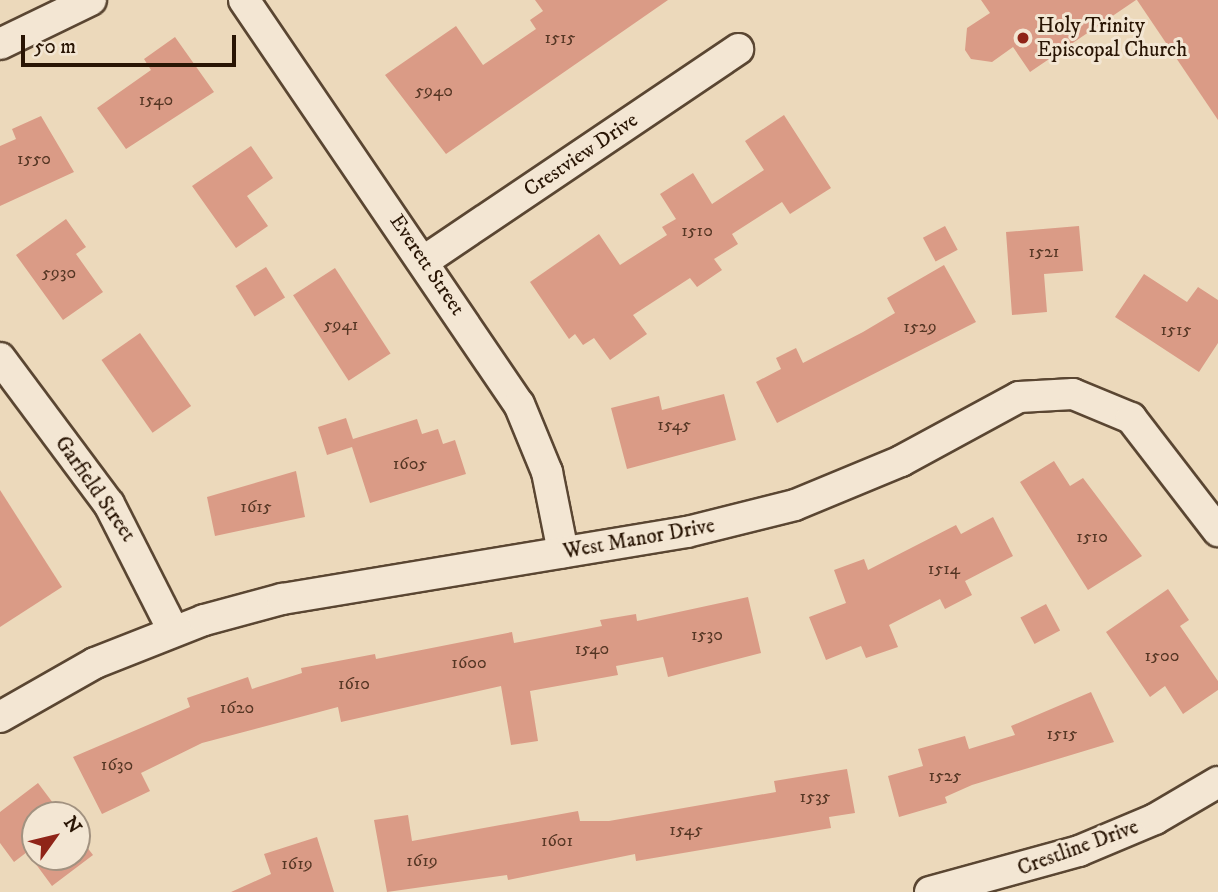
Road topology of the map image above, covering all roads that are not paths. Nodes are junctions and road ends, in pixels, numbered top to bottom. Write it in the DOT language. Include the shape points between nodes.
graph roads {
  1 [pos="91,0"];
  2 [pos="244,0"];
  3 [pos="0,44"];
  4 [pos="738,49"];
  5 [pos="424,261"];
  6 [pos="0,358"];
  7 [pos="1218,531"];
  8 [pos="563,552"];
  9 [pos="173,630"];
  10 [pos="0,717"];
  11 [pos="1218,782"];
  12 [pos="930,892"];
  1 -- 3 [label="street"];
  2 -- 5 [label="street, Everett Street"];
  4 -- 5 [label="street, Crestview Drive"];
  5 -- 8 [label="street, Everett Street" via="530,426"];
  6 -- 9 [label="street, Garfield Street" via="109,504"];
  7 -- 8 [label="street, West Manor Drive" via="1131,418 1099,401 1046,393 1007,402 901,461 794,505 687,532"];
  8 -- 9 [label="street, West Manor Drive" via="282,599"];
  9 -- 10 [label="street, West Manor Drive" via="95,663"];
  11 -- 12 [label="street, Crestline Drive" via="1079,851"];
}
